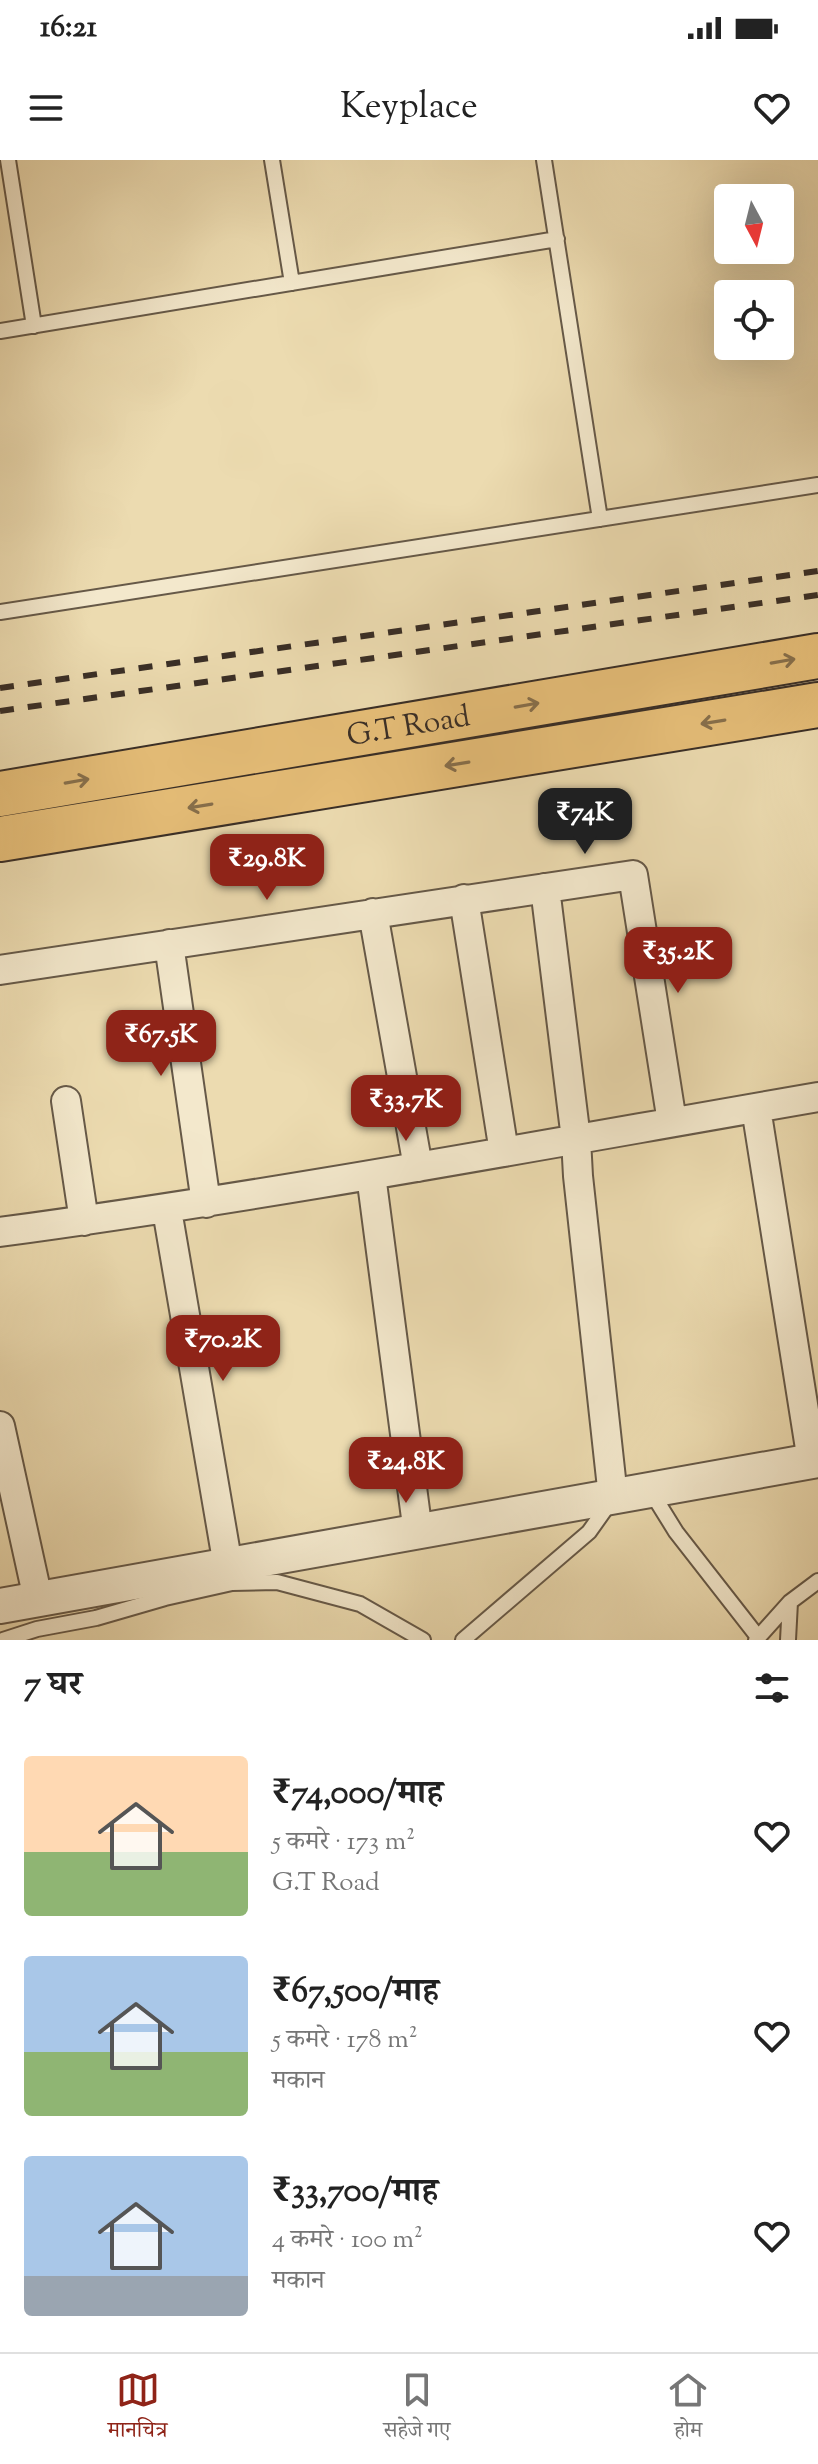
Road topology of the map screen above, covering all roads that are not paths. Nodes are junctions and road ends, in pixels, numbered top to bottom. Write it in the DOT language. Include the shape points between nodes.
graph roads {
  1 [pos="8,160"];
  2 [pos="272,160"];
  3 [pos="544,160"];
  4 [pos="557,239"];
  5 [pos="292,283"];
  6 [pos="34,326"];
  7 [pos="0,331"];
  8 [pos="818,485"];
  9 [pos="600,519"];
  10 [pos="0,612"];
  11 [pos="818,656"];
  12 [pos="818,705"];
  13 [pos="0,794"];
  14 [pos="0,839"];
  15 [pos="545,888"];
  16 [pos="464,899"];
  17 [pos="373,913"];
  18 [pos="169,944"];
  19 [pos="0,970"];
  20 [pos="818,1097"];
  21 [pos="66,1101"];
  22 [pos="756,1108"];
  23 [pos="672,1122"];
  24 [pos="576,1139"];
  25 [pos="504,1152"];
  26 [pos="418,1167"];
  27 [pos="371,1175"];
  28 [pos="206,1203"];
  29 [pos="167,1210"];
  30 [pos="84,1221"];
  31 [pos="0,1232"];
  32 [pos="0,1426"];
  33 [pos="815,1461"];
  34 [pos="650,1490"];
  35 [pos="613,1497"];
  36 [pos="418,1533"];
  37 [pos="228,1566"];
  38 [pos="818,1581"];
  39 [pos="38,1599"];
  40 [pos="790,1602"];
  41 [pos="0,1606"];
  42 [pos="757,1639"];
  43 [pos="3,1640"];
  44 [pos="423,1640"];
  45 [pos="463,1640"];
  46 [pos="788,1640"];
  1 -- 6 [label="lane"];
  2 -- 5 [label="lane"];
  3 -- 4 [label="lane"];
  4 -- 5 [label="lane"];
  4 -- 9 [label="lane"];
  5 -- 6 [label="lane"];
  6 -- 7 [label="lane"];
  8 -- 9 [label="lane"];
  9 -- 10 [label="lane"];
  13 -- 11 [label="highway, G.T Road, one-way"];
  12 -- 14 [label="highway, G.T Road, one-way"];
  15 -- 16 [label="street"];
  15 -- 23 [label="street" via="633,875"];
  15 -- 24 [label="street"];
  16 -- 17 [label="street"];
  16 -- 25 [label="street"];
  17 -- 18 [label="street"];
  17 -- 26 [label="street"];
  18 -- 19 [label="street"];
  18 -- 28 [label="street"];
  20 -- 22 [label="street"];
  21 -- 30 [label="street"];
  22 -- 23 [label="street"];
  22 -- 33 [label="street"];
  23 -- 24 [label="street"];
  24 -- 25 [label="street"];
  24 -- 35 [label="street"];
  25 -- 26 [label="street"];
  26 -- 27 [label="street"];
  27 -- 28 [label="street"];
  27 -- 36 [label="street"];
  28 -- 29 [label="street"];
  29 -- 30 [label="street"];
  29 -- 37 [label="street"];
  30 -- 31 [label="street"];
  32 -- 39 [label="street"];
  33 -- 34 [label="street"];
  34 -- 35 [label="street"];
  34 -- 42 [label="lane"];
  35 -- 36 [label="street"];
  35 -- 45 [label="lane" via="589,1532"];
  36 -- 37 [label="street"];
  37 -- 39 [label="street"];
  38 -- 40 [label="lane"];
  39 -- 41 [label="street"];
  40 -- 42 [label="lane"];
  40 -- 46 [label="lane"];
  43 -- 44 [label="lane" via="232,1583 277,1582 360,1604"];
}
